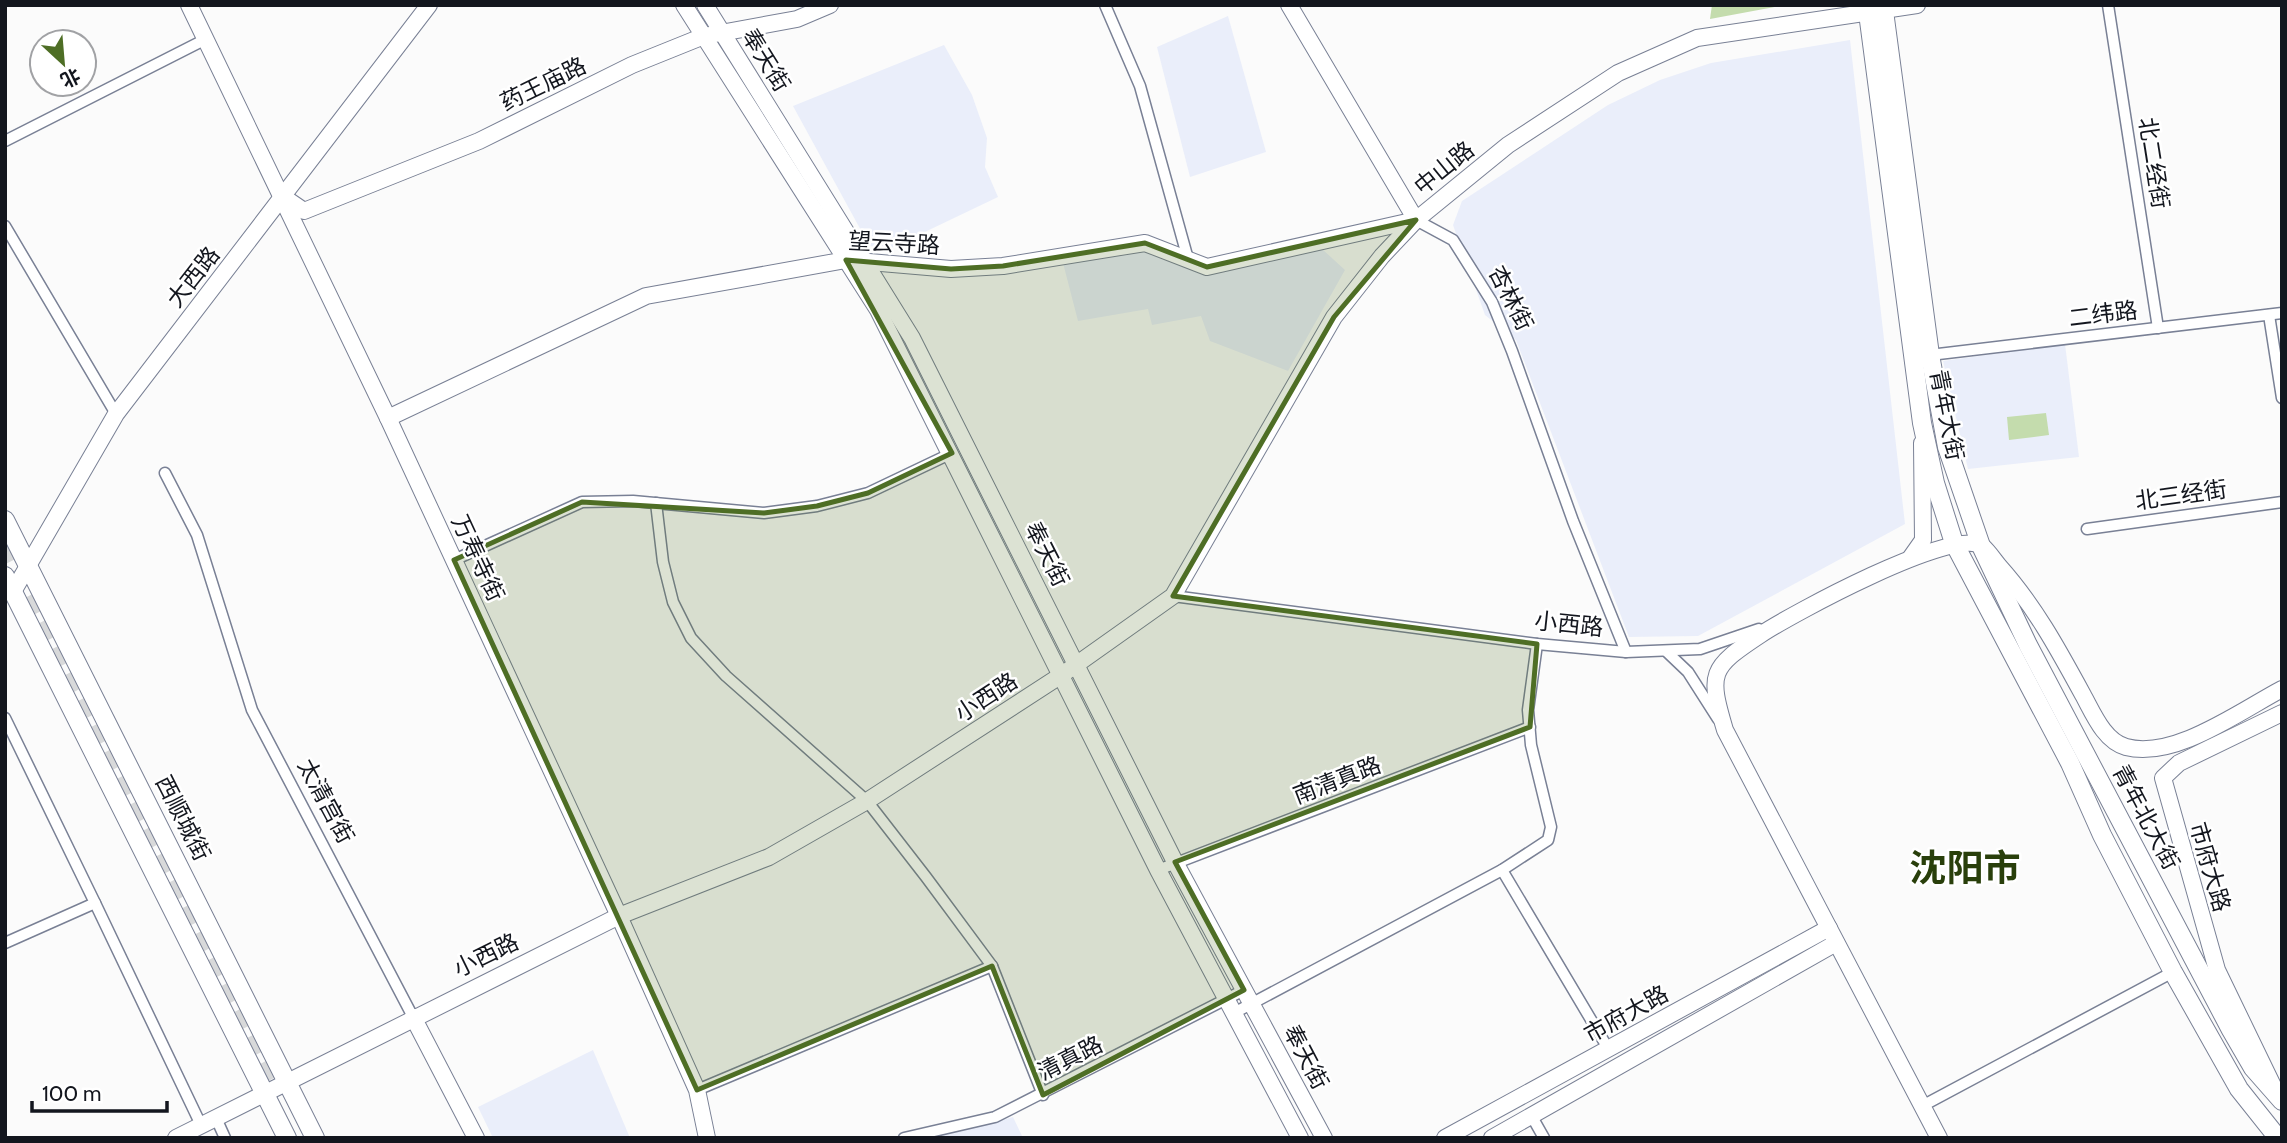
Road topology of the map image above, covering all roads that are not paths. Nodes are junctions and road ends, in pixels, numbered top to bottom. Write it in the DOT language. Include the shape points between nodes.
graph roads {
  1 [pos="189,5"];
  2 [pos="429,5"];
  3 [pos="684,5"];
  4 [pos="705,5"];
  5 [pos="830,5"];
  6 [pos="1105,5"];
  7 [pos="1289,5"];
  8 [pos="1917,5"];
  9 [pos="2108,5"];
  10 [pos="1874,9"];
  11 [pos="722,33"];
  12 [pos="704,37"];
  13 [pos="206,39"];
  14 [pos="5,141"];
  15 [pos="283,197"];
  16 [pos="1416,220"];
  17 [pos="5,226"];
  18 [pos="1188,259"];
  19 [pos="846,260"];
  20 [pos="866,261"];
  21 [pos="2282,313"];
  22 [pos="2269,315"];
  23 [pos="2158,328"];
  24 [pos="1930,355"];
  25 [pos="2282,398"];
  26 [pos="116,414"];
  27 [pos="388,418"];
  28 [pos="1922,424"];
  29 [pos="952,453"];
  30 [pos="165,473"];
  31 [pos="2282,502"];
  32 [pos="656,503"];
  33 [pos="5,520"];
  34 [pos="2087,529"];
  35 [pos="1954,543"];
  36 [pos="1981,546"];
  37 [pos="1909,559"];
  38 [pos="454,560"];
  39 [pos="27,562"];
  40 [pos="10,583"];
  41 [pos="1174,596"];
  42 [pos="1779,622"];
  43 [pos="1536,644"];
  44 [pos="1626,652"];
  45 [pos="1667,652"];
  46 [pos="1077,664"];
  47 [pos="1062,674"];
  48 [pos="2282,689"];
  49 [pos="2282,713"];
  50 [pos="5,718"];
  51 [pos="1530,727"];
  52 [pos="1725,730"];
  53 [pos="867,802"];
  54 [pos="2088,803"];
  55 [pos="1175,862"];
  56 [pos="1158,870"];
  57 [pos="1502,870"];
  58 [pos="95,903"];
  59 [pos="619,916"];
  60 [pos="1832,935"];
  61 [pos="5,943"];
  62 [pos="992,966"];
  63 [pos="2173,972"];
  64 [pos="1248,997"];
  65 [pos="1230,1007"];
  66 [pos="413,1017"];
  67 [pos="1609,1050"];
  68 [pos="288,1081"];
  69 [pos="697,1090"];
  70 [pos="265,1092"];
  71 [pos="1044,1095"];
  72 [pos="2278,1096"];
  73 [pos="1924,1105"];
  74 [pos="1531,1115"];
  75 [pos="216,1118"];
  76 [pos="201,1125"];
  77 [pos="177,1138"];
  78 [pos="225,1138"];
  79 [pos="287,1138"];
  80 [pos="316,1138"];
  81 [pos="476,1138"];
  82 [pos="706,1138"];
  83 [pos="904,1138"];
  84 [pos="1300,1138"];
  85 [pos="1324,1138"];
  86 [pos="1445,1138"];
  87 [pos="1492,1138"];
  88 [pos="1544,1138"];
  89 [pos="1940,1138"];
  90 [pos="2278,1138"];
  1 -- 13 [label="main road, 万寿寺街"];
  2 -- 15 [label="main road, 大西路"];
  3 -- 12 [label="main road, 奉天街"];
  4 -- 11 [label="main road, 奉天街"];
  5 -- 11 [label="main road, 药王庙路" via="797,19"];
  6 -- 18 [label="street" via="1140,86"];
  7 -- 16 [label="main road"];
  8 -- 10 [label="main road, 中山路"];
  9 -- 23 [label="street, 北二经街"];
  10 -- 16 [label="main road, 中山路" via="1697,37 1618,73 1508,145"];
  10 -- 24 [label="main road, 青年大街"];
  10 -- 28 [label="main road, 青年大街"];
  11 -- 12 [label="main road, 药王庙路"];
  11 -- 20 [label="main road, 奉天街"];
  12 -- 15 [label="main road, 药王庙路" via="632,65 479,141 304,211"];
  12 -- 19 [label="main road, 奉天街"];
  13 -- 14 [label="street"];
  13 -- 15 [label="main road, 万寿寺街"];
  15 -- 26 [label="main road, 大西路"];
  15 -- 27 [label="main road, 万寿寺街"];
  16 -- 18 [label="main road, 望云寺路" via="1207,267"];
  16 -- 41 [label="main road, 中山路" via="1334,317"];
  16 -- 44 [label="street, 杏林街" via="1453,240 1492,302"];
  17 -- 26 [label="street"];
  18 -- 20 [label="main road, 望云寺路" via="1145,243 1003,266 951,269"];
  19 -- 20 [label="main road, 望云寺路"];
  19 -- 27 [label="main road, 望云寺路" via="646,296"];
  19 -- 29 [label="main road, 奉天街" via="878,310"];
  20 -- 46 [label="main road, 奉天街" via="912,338"];
  21 -- 22 [label="street, 二纬路"];
  22 -- 23 [label="street, 二纬路"];
  22 -- 25 [label="street"];
  23 -- 24 [label="street, 二纬路"];
  24 -- 36 [label="main road, 青年大街" via="1947,447"];
  26 -- 39 [label="main road, 大西路"];
  27 -- 38 [label="main road, 万寿寺街"];
  28 -- 35 [label="main road, 青年大街"];
  28 -- 37 [label="main road" via="1923,540"];
  29 -- 32 [label="street" via="868,493 817,506 764,513"];
  29 -- 47 [label="main road, 奉天街"];
  30 -- 66 [label="street, 太清宫街" via="197,536 253,710"];
  31 -- 34 [label="street, 北三经街"];
  32 -- 38 [label="street" via="582,502"];
  32 -- 53 [label="street" via="673,602 691,638 726,676"];
  33 -- 39 [label="main road, 西顺城街"];
  35 -- 36 [label="main road"];
  35 -- 37 [label="main road"];
  35 -- 54 [label="main road, 青年大街"];
  36 -- 48 [label="main road" via="2033,608 2094,714 2122,746 2154,750 2176,744"];
  36 -- 72 [label="main road, 青年北大街" via="2028,645 2231,1030 2253,1068"];
  37 -- 42 [label="main road"];
  38 -- 59 [label="main road, 万寿寺街"];
  39 -- 40 [label="main road, 大西路"];
  39 -- 68 [label="main road, 西顺城街"];
  40 -- 70 [label="main road"];
  41 -- 43 [label="street, 小西路"];
  41 -- 46 [label="main road, 小西路"];
  42 -- 45 [label="street, 小西路" via="1700,649"];
  42 -- 52 [label="main road" via="1730,655 1716,673 1714,692"];
  43 -- 44 [label="street, 小西路"];
  43 -- 51 [label="street, 清真路"];
  44 -- 45 [label="street, 小西路"];
  45 -- 52 [label="street" via="1688,672"];
  46 -- 47 [label="main road, 小西路"];
  46 -- 55 [label="main road, 奉天街"];
  47 -- 53 [label="main road, 小西路"];
  47 -- 56 [label="main road, 奉天街"];
  49 -- 72 [label="main road, 市府大路" via="2179,764 2163,778 2217,970"];
  50 -- 58 [label="street"];
  51 -- 55 [label="street, 南清真路"];
  51 -- 57 [label="street, 清真路" via="1551,827 1548,840"];
  52 -- 60 [label="main road"];
  53 -- 59 [label="main road, 小西路" via="769,857"];
  53 -- 62 [label="street"];
  54 -- 63 [label="main road, 青年北大街"];
  55 -- 56 [label="street, 南清真路"];
  55 -- 64 [label="main road, 奉天街"];
  56 -- 65 [label="main road, 奉天街"];
  57 -- 64 [label="street, 清真路"];
  57 -- 67 [label="street"];
  58 -- 61 [label="street"];
  58 -- 76 [label="street"];
  59 -- 66 [label="main road, 小西路"];
  59 -- 69 [label="main road, 万寿寺街"];
  60 -- 67 [label="main road, 市府大路"];
  60 -- 73 [label="main road"];
  60 -- 74 [label="main road, 市府大路"];
  62 -- 69 [label="street"];
  62 -- 71 [label="street"];
  63 -- 73 [label="street"];
  63 -- 90 [label="main road, 青年北大街" via="2239,1090"];
  64 -- 65 [label="street, 清真路"];
  64 -- 85 [label="main road, 奉天街"];
  65 -- 71 [label="street, 清真路"];
  65 -- 84 [label="main road, 奉天街"];
  66 -- 68 [label="main road, 小西路"];
  66 -- 81 [label="main road, 太清宫街"];
  67 -- 86 [label="main road, 市府大路"];
  68 -- 70 [label="main road, 小西路"];
  68 -- 80 [label="main road, 西顺城街"];
  69 -- 82 [label="main road, 万寿寺街"];
  70 -- 75 [label="main road, 小西路"];
  70 -- 79 [label="main road"];
  71 -- 83 [label="street, 清真路" via="995,1117"];
  73 -- 89 [label="main road"];
  74 -- 87 [label="main road, 市府大路"];
  74 -- 88 [label="street"];
  75 -- 76 [label="main road, 小西路"];
  75 -- 78 [label="street"];
  76 -- 77 [label="main road, 小西路"];
}
